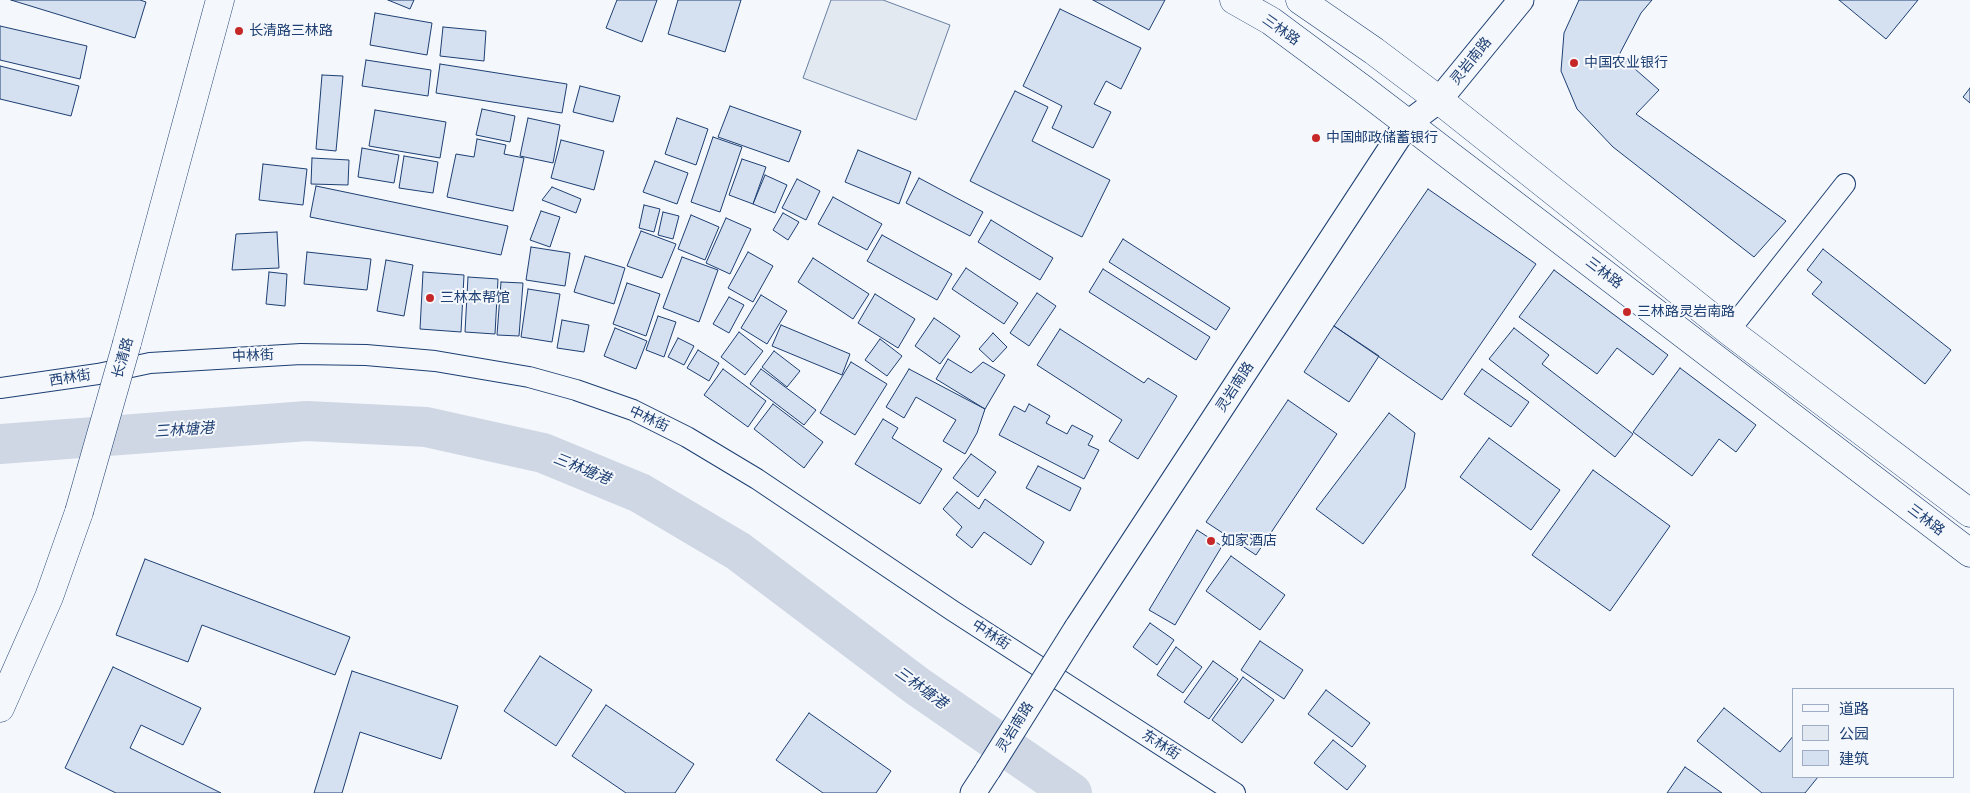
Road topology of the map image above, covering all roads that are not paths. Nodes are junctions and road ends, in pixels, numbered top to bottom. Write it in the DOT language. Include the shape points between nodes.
graph roads {
  1 [pos="220,0"];
  2 [pos="1234,0"];
  3 [pos="1300,0"];
  4 [pos="1521,0"];
  5 [pos="1439,100"];
  6 [pos="1407,124"];
  7 [pos="1845,184"];
  8 [pos="1729,331"];
  9 [pos="133,354"];
  10 [pos="0,388"];
  11 [pos="1970,514"];
  12 [pos="1970,553"];
  13 [pos="1087,697"];
  14 [pos="0,708"];
  15 [pos="973,793"];
  16 [pos="1235,793"];
  1 -- 9 [label="main road, 长清路"];
  2 -- 6 [label="main road, 三林路" via="1271,21"];
  3 -- 5 [label="main road"];
  4 -- 5 [label="street, 灵岩南路"];
  5 -- 6 [label="street, 灵岩南路"];
  5 -- 8 [label="main road"];
  6 -- 12 [label="main road, 三林路"];
  6 -- 15 [label="street, 灵岩南路, bridge"];
  7 -- 8 [label="street"];
  8 -- 11 [label="main road"];
  9 -- 10 [label="street, 西林街" via="98,374"];
  9 -- 13 [label="street, 中林街" via="366,355 435,361 529,376 633,410 687,437 757,479"];
  9 -- 14 [label="main road, 长清路, bridge" via="49,596"];
  13 -- 16 [label="street, 东林街"];
}
